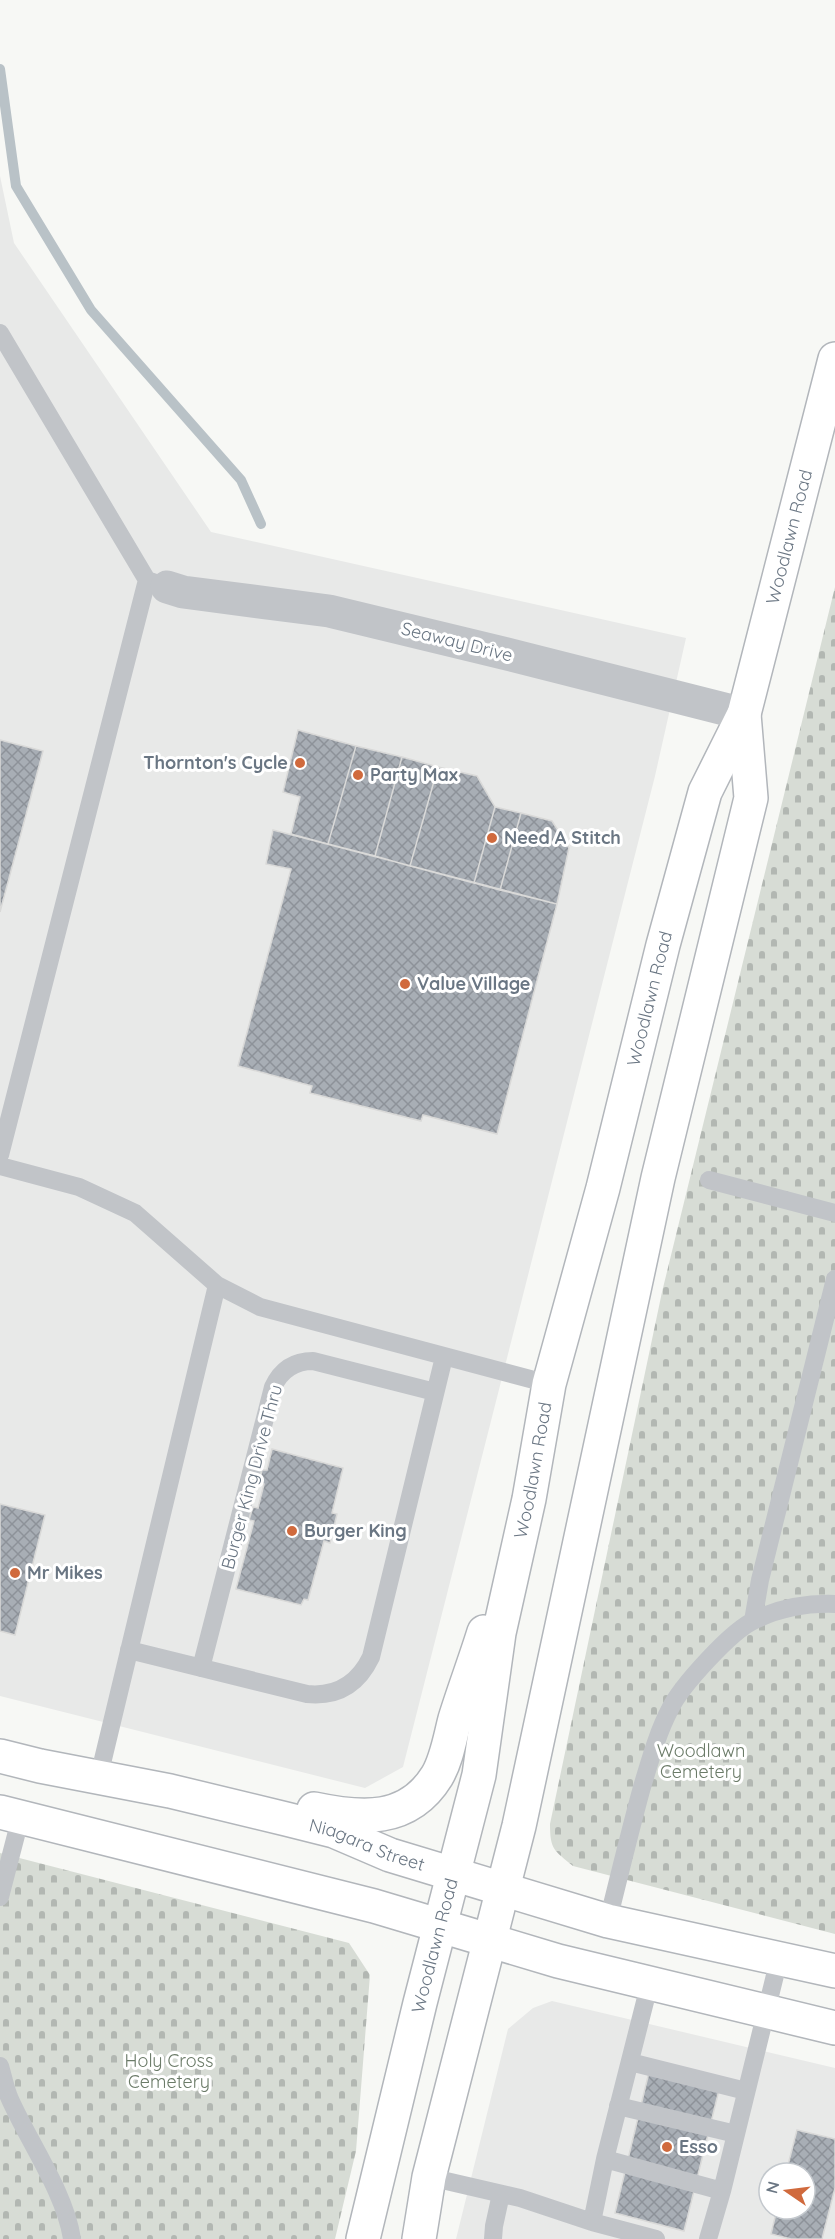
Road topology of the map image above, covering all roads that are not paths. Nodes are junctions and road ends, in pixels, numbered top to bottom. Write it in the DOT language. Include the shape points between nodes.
graph roads {
  1 [pos="0,333"];
  2 [pos="835,359"];
  3 [pos="157,583"];
  4 [pos="744,714"];
  5 [pos="0,1155"];
  6 [pos="0,1166"];
  7 [pos="709,1180"];
  8 [pos="835,1213"];
  9 [pos="835,1279"];
  10 [pos="217,1285"];
  11 [pos="444,1358"];
  12 [pos="549,1384"];
  13 [pos="435,1392"];
  14 [pos="529,1499"];
  15 [pos="835,1604"];
  16 [pos="753,1620"];
  17 [pos="129,1650"];
  18 [pos="201,1668"];
  19 [pos="0,1756"];
  20 [pos="99,1776"];
  21 [pos="170,1791"];
  22 [pos="10,1814"];
  23 [pos="454,1874"];
  24 [pos="502,1889"];
  25 [pos="0,1897"];
  26 [pos="608,1920"];
  27 [pos="441,1926"];
  28 [pos="488,1940"];
  29 [pos="779,1959"];
  30 [pos="835,1971"];
  31 [pos="650,1982"];
  32 [pos="766,2011"];
  33 [pos="835,2028"];
  34 [pos="630,2062"];
  35 [pos="0,2066"];
  36 [pos="747,2091"];
  37 [pos="618,2106"];
  38 [pos="736,2134"];
  39 [pos="605,2159"];
  40 [pos="429,2177"];
  41 [pos="722,2191"];
  42 [pos="501,2194"];
  43 [pos="592,2222"];
  44 [pos="645,2237"];
  45 [pos="72,2239"];
  46 [pos="363,2239"];
  47 [pos="419,2239"];
  48 [pos="493,2239"];
  49 [pos="708,2239"];
  1 -- 3 [label="lane"];
  2 -- 4 [label="main road, Woodlawn Road"];
  3 -- 4 [label="street, Seaway Drive" via="183,592 329,611"];
  3 -- 5 [label="lane"];
  4 -- 12 [label="main road, Woodlawn Road" via="705,792"];
  4 -- 24 [label="main road, Woodlawn Road" via="751,798 658,1179"];
  6 -- 10 [label="lane" via="79,1187 135,1213"];
  7 -- 8 [label="lane"];
  9 -- 16 [label="lane"];
  10 -- 11 [label="lane" via="278,1314"];
  10 -- 17 [label="lane"];
  11 -- 12 [label="lane"];
  11 -- 13 [label="lane"];
  12 -- 14 [label="main road, Woodlawn Road"];
  13 -- 18 [label="lane" via="371,1657 361,1674 341,1689 317,1695"];
  13 -- 18 [label="lane, Burger King Drive Thru" via="316,1361 297,1363 281,1373 273,1387"];
  14 -- 21 [label="main road" via="446,1756 421,1797 402,1810 358,1816 246,1794"];
  14 -- 23 [label="main road, Woodlawn Road" via="499,1633 478,1775"];
  15 -- 16 [label="lane" via="790,1608"];
  16 -- 26 [label="lane" via="694,1674 670,1707 653,1751"];
  17 -- 18 [label="lane"];
  17 -- 20 [label="lane"];
  19 -- 20 [label="main road, Niagara Street"];
  20 -- 21 [label="main road, Niagara Street"];
  21 -- 23 [label="main road, Niagara Street" via="333,1831 390,1855"];
  22 -- 25 [label="lane"];
  22 -- 27 [label="main road"];
  23 -- 24 [label="main road, Niagara Street"];
  23 -- 27 [label="main road, Woodlawn Road"];
  24 -- 26 [label="main road, Niagara Street"];
  24 -- 28 [label="main road, Woodlawn Road"];
  26 -- 29 [label="main road, Niagara Street"];
  27 -- 28 [label="main road"];
  27 -- 46 [label="main road, Woodlawn Road"];
  28 -- 31 [label="main road"];
  28 -- 40 [label="main road, Woodlawn Road"];
  29 -- 30 [label="main road, Niagara Street"];
  29 -- 32 [label="lane"];
  31 -- 32 [label="main road"];
  31 -- 34 [label="lane"];
  32 -- 33 [label="main road"];
  32 -- 36 [label="lane"];
  34 -- 36 [label="lane"];
  34 -- 37 [label="lane"];
  35 -- 45 [label="lane" via="9,2096 54,2188"];
  36 -- 38 [label="lane"];
  37 -- 38 [label="lane"];
  37 -- 39 [label="lane"];
  38 -- 41 [label="lane"];
  39 -- 41 [label="lane"];
  39 -- 43 [label="lane"];
  40 -- 42 [label="lane"];
  40 -- 47 [label="main road, Woodlawn Road"];
  41 -- 49 [label="lane"];
  42 -- 43 [label="lane"];
  42 -- 48 [label="lane"];
  43 -- 44 [label="lane"];
}
